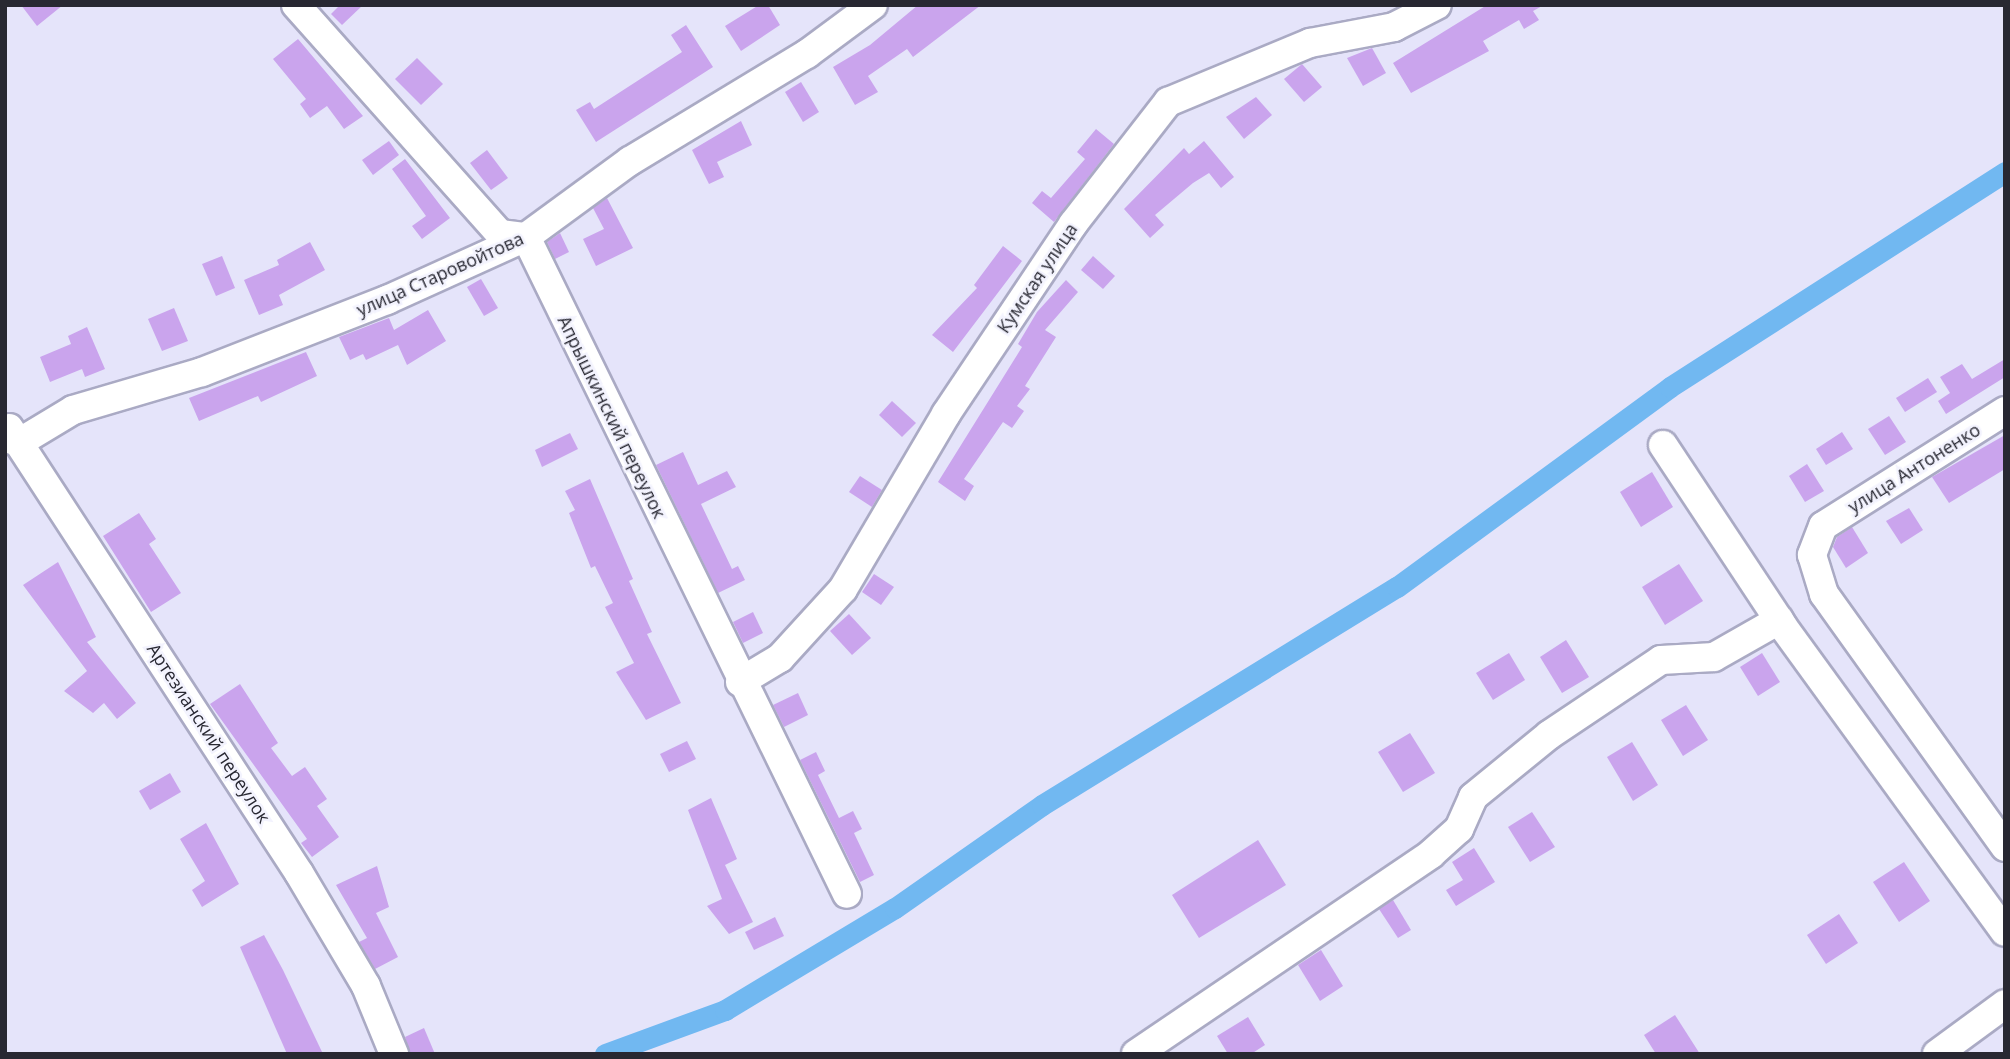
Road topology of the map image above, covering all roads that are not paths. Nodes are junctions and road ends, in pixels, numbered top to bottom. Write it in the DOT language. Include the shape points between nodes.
graph roads {
  1 [pos="296,5"];
  2 [pos="873,5"];
  3 [pos="1437,5"];
  4 [pos="526,237"];
  5 [pos="2005,411"];
  6 [pos="10,434"];
  7 [pos="1663,445"];
  8 [pos="1779,620"];
  9 [pos="740,682"];
  10 [pos="2005,847"];
  11 [pos="847,894"];
  12 [pos="2005,932"];
  13 [pos="2005,1004"];
  14 [pos="394,1054"];
  15 [pos="1136,1054"];
  16 [pos="1937,1054"];
  1 -- 4 [label="street" via="500,234"];
  2 -- 4 [label="street, улица Старовойтова" via="807,54 630,161"];
  3 -- 9 [label="street, Кумская улица" via="1394,27 1310,43 1168,102 1073,223 946,414 843,589 780,658"];
  4 -- 6 [label="street, улица Старовойтова" via="387,300 202,372"];
  4 -- 9 [label="street, Апрышкинский переулок"];
  5 -- 10 [label="street, улица Антоненко" via="1823,526 1812,555 1825,594"];
  6 -- 14 [label="street, Артезианский переулок" via="299,873 366,986"];
  7 -- 8 [label="street"];
  8 -- 12 [label="street"];
  8 -- 15 [label="street" via="1714,657 1661,660 1560,727 1473,797 1460,829 1431,854"];
  9 -- 11 [label="street, Апрышкинский переулок"];
  13 -- 16 [label="street"];
}
